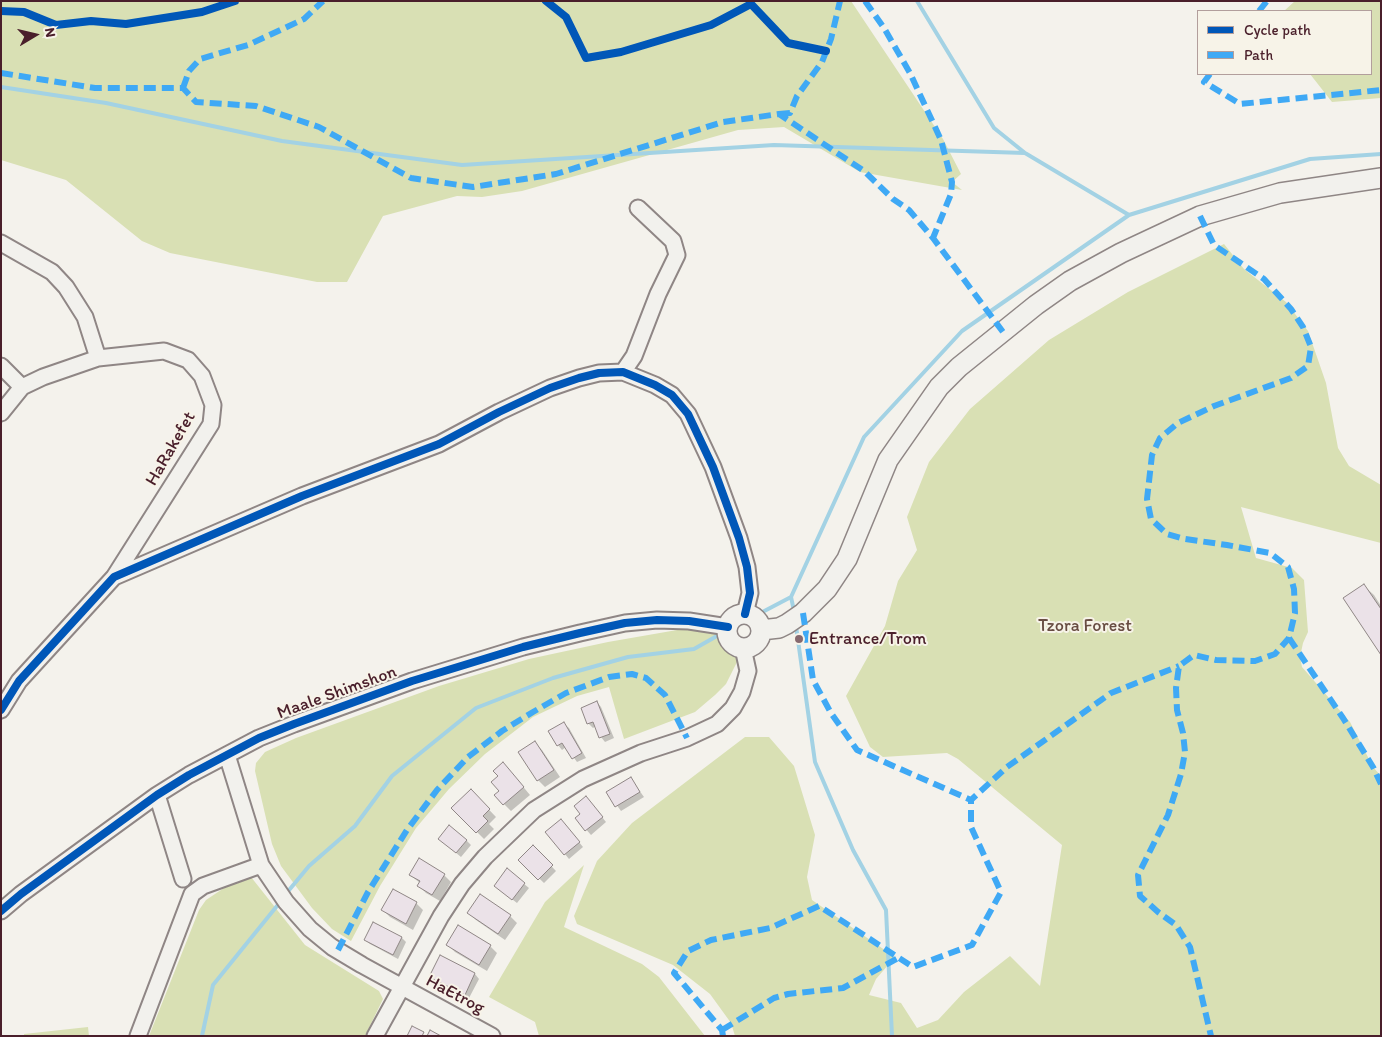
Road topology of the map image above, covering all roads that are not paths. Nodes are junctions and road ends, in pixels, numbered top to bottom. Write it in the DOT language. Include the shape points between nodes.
graph roads {
  1 [pos="1381,178"];
  2 [pos="638,208"];
  3 [pos="1,243"];
  4 [pos="98,358"];
  5 [pos="1,366"];
  6 [pos="623,372"];
  7 [pos="22,386"];
  8 [pos="1,413"];
  9 [pos="114,577"];
  10 [pos="745,614"];
  11 [pos="728,627"];
  12 [pos="761,630"];
  13 [pos="743,648"];
  14 [pos="1,710"];
  15 [pos="227,755"];
  16 [pos="157,795"];
  17 [pos="261,865"];
  18 [pos="183,879"];
  19 [pos="1,911"];
  20 [pos="401,986"];
  21 [pos="138,1036"];
  22 [pos="375,1036"];
  23 [pos="492,1036"];
  1 -- 12 [label="main road" via="1280,193 1200,216 1078,276 1043,300 959,367 939,387 888,460 836,576 815,601 788,624"];
  2 -- 6 [label="street" via="673,241 677,254 634,356"];
  3 -- 4 [label="street" via="52,272 66,287 85,317"];
  4 -- 7 [label="street, HaRakefet"];
  4 -- 9 [label="street, HaRakefet" via="164,351 188,360 202,376 213,406 211,424"];
  5 -- 7 [label="street"];
  6 -- 9 [label="street" via="592,375 550,388 439,444 302,496"];
  6 -- 10 [label="street" via="672,395 697,431 729,509 747,567 750,593"];
  7 -- 8 [label="street, HaRakefet"];
  9 -- 14 [label="street" via="19,680"];
  10 -- 11 [label="main road" via="734,618"];
  10 -- 12 [label="main road" via="756,619"];
  11 -- 13 [label="main road" via="730,641"];
  11 -- 15 [label="street, Maale Shimshon" via="657,620 625,623 552,640 462,665 347,704 259,738"];
  12 -- 13 [label="main road" via="756,644"];
  13 -- 20 [label="street" via="748,671 742,692 718,724 583,778 534,810 462,884"];
  15 -- 16 [label="street, Maale Shimshon"];
  15 -- 17 [label="street, HaEtrog"];
  16 -- 18 [label="street"];
  16 -- 19 [label="street, Maale Shimshon"];
  17 -- 20 [label="street, HaEtrog" via="286,902 310,929 332,947"];
  17 -- 21 [label="street" via="203,886 192,894"];
  20 -- 22 [label="street"];
  20 -- 23 [label="street, HaEtrog"];
}
